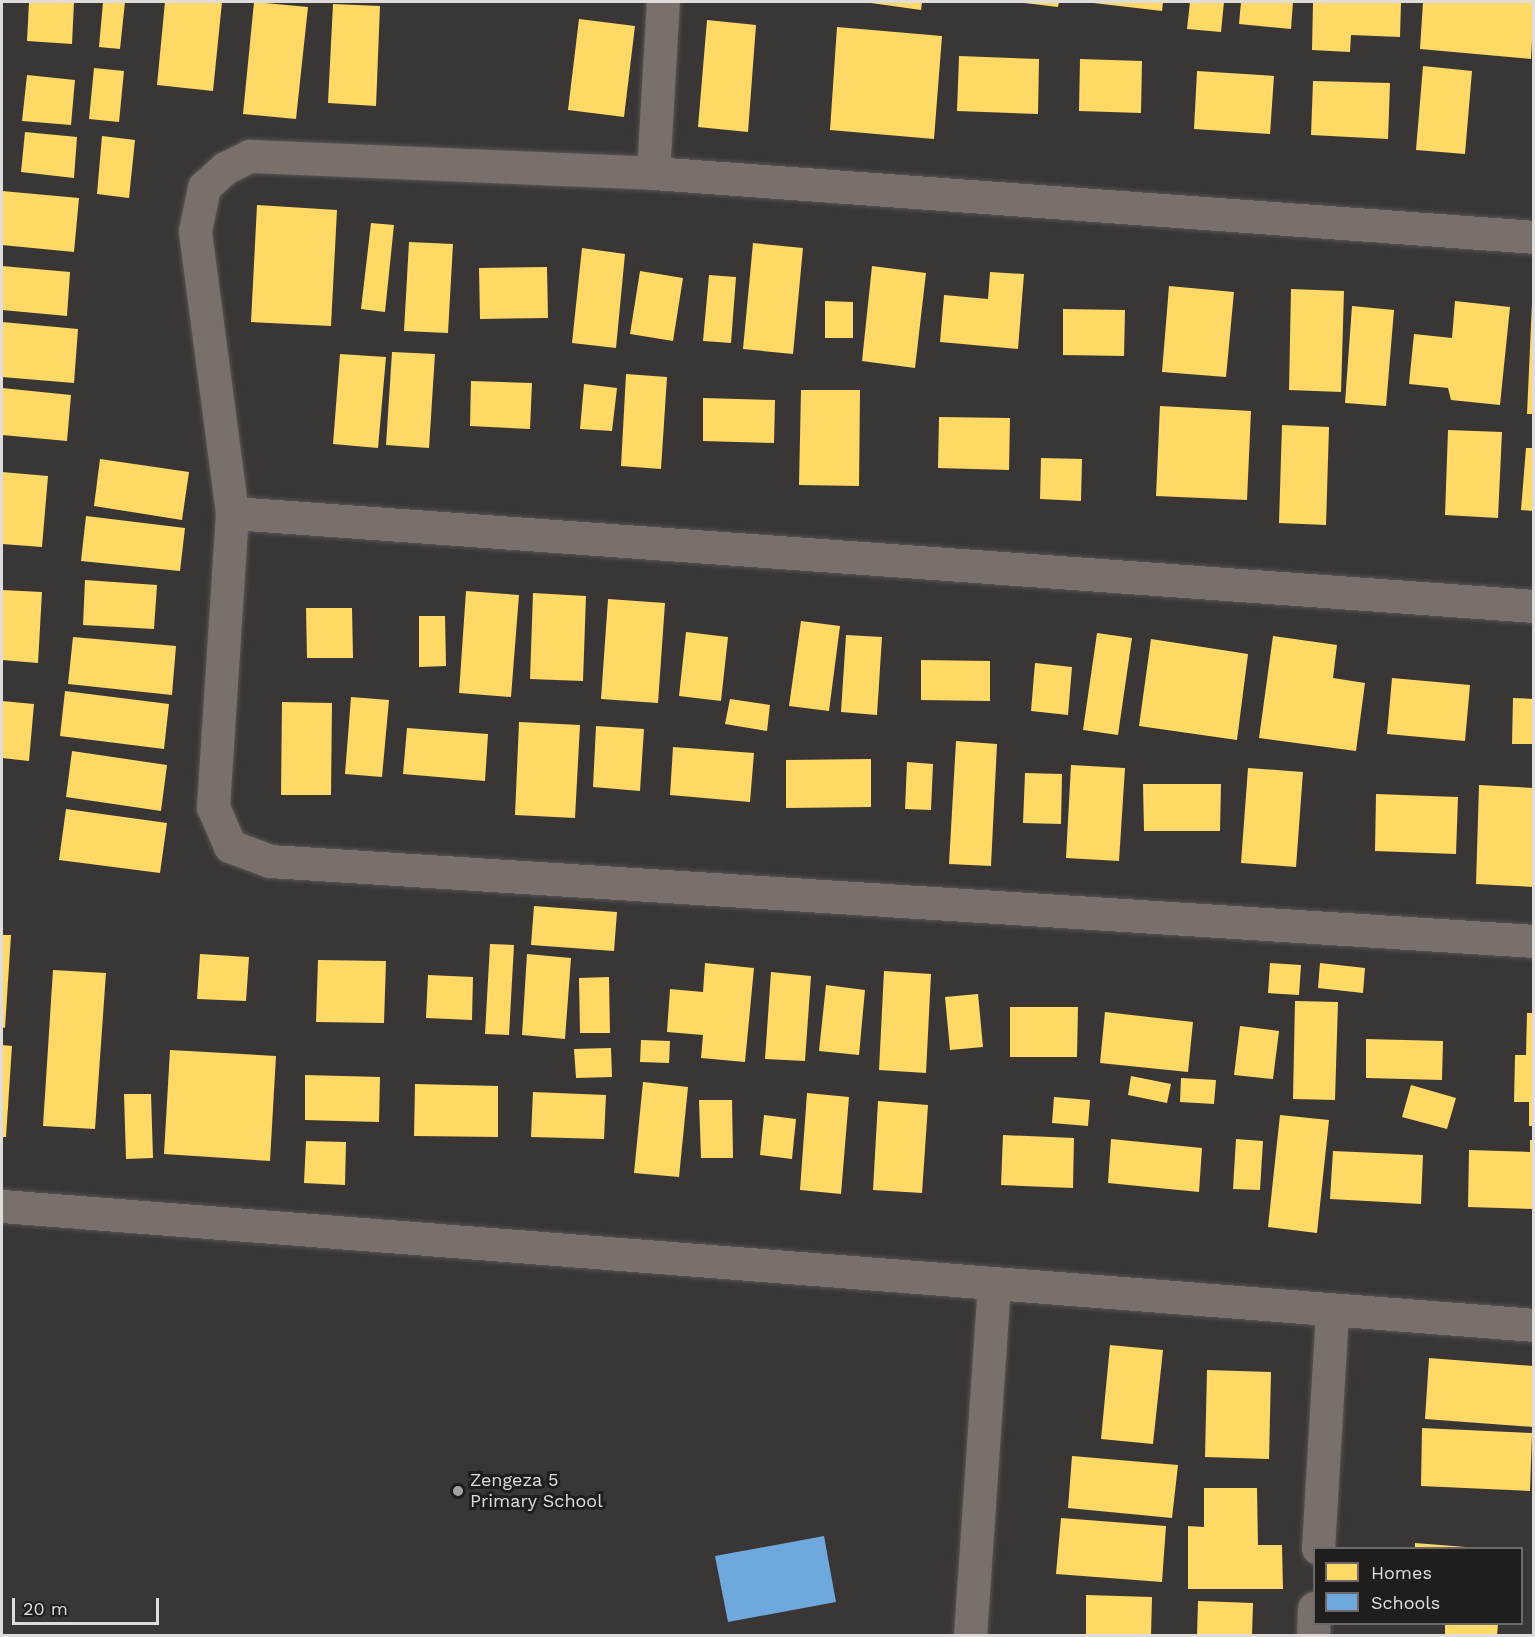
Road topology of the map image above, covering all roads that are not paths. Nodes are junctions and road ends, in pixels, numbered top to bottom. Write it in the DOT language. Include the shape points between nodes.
graph roads {
  1 [pos="663,2"];
  2 [pos="653,173"];
  3 [pos="1533,237"];
  4 [pos="232,513"];
  5 [pos="1533,606"];
  6 [pos="1533,941"];
  7 [pos="2,1206"];
  8 [pos="994,1284"];
  9 [pos="1332,1311"];
  10 [pos="1533,1325"];
  11 [pos="1318,1547"];
  12 [pos="970,1635"];
  1 -- 2 [label="street"];
  2 -- 3 [label="street"];
  2 -- 4 [label="street" via="250,156 225,168 204,187 195,231"];
  4 -- 5 [label="street"];
  4 -- 6 [label="street" via="213,807 230,846 270,861"];
  7 -- 8 [label="street"];
  8 -- 9 [label="street"];
  8 -- 12 [label="street"];
  9 -- 10 [label="street"];
  9 -- 11 [label="street"];
}
